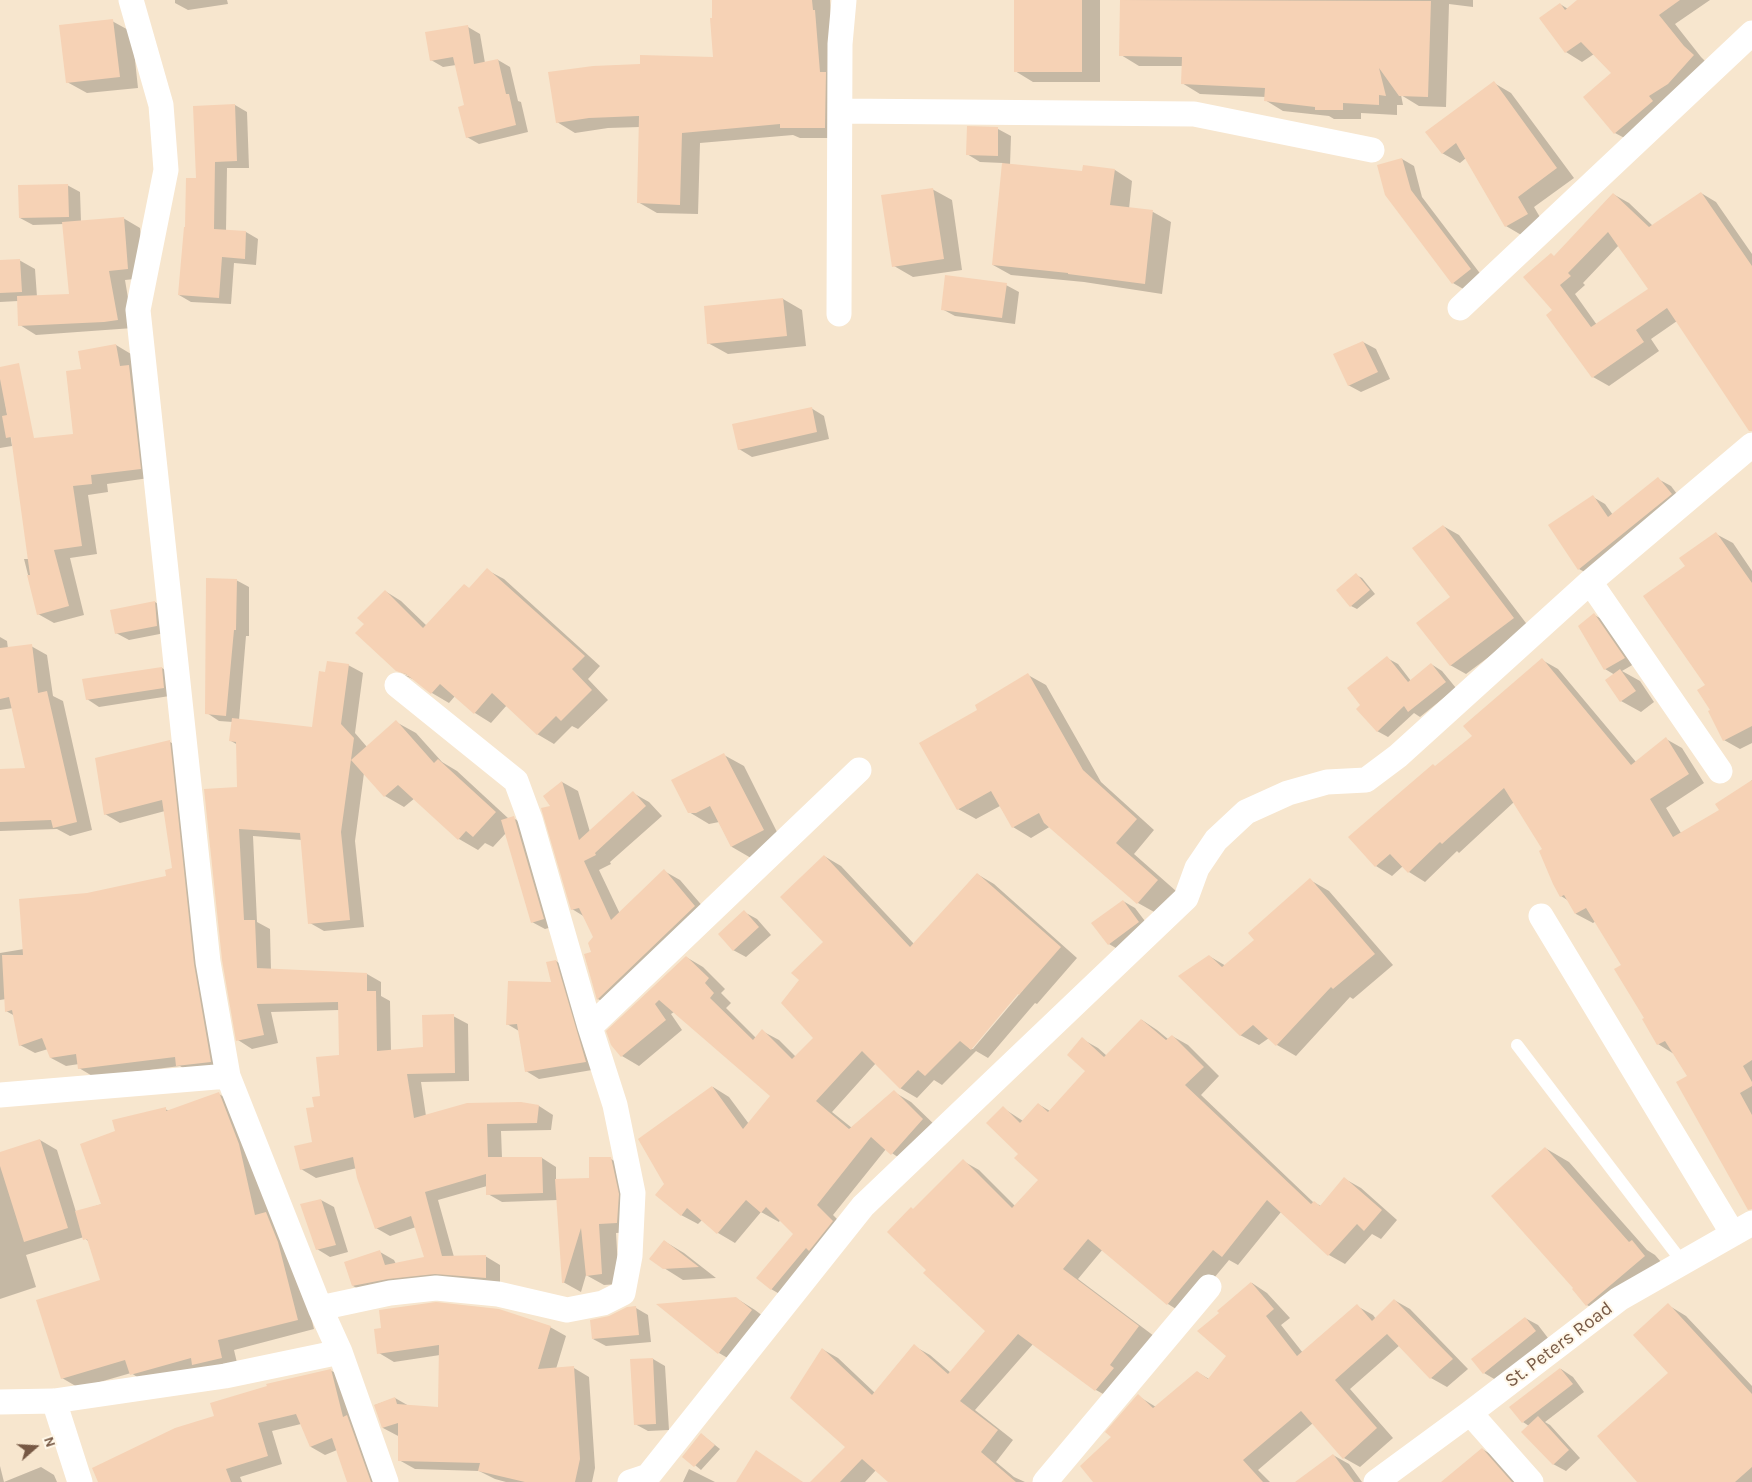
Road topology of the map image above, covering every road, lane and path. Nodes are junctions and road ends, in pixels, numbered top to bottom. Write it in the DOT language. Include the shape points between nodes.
graph roads {
  1 [pos="131,0"];
  2 [pos="844,0"];
  3 [pos="1752,32"];
  4 [pos="840,111"];
  5 [pos="1372,150"];
  6 [pos="1460,308"];
  7 [pos="839,314"];
  8 [pos="1752,445"];
  9 [pos="1590,582"];
  10 [pos="397,685"];
  11 [pos="859,770"];
  12 [pos="1720,771"];
  13 [pos="1541,916"];
  14 [pos="590,1028"];
  15 [pos="1517,1045"];
  16 [pos="228,1076"];
  17 [pos="0,1095"];
  18 [pos="1743,1228"];
  19 [pos="1683,1263"];
  20 [pos="1209,1287"];
  21 [pos="320,1308"];
  22 [pos="340,1352"];
  23 [pos="54,1400"];
  24 [pos="0,1402"];
  25 [pos="1470,1413"];
  26 [pos="642,1480"];
  27 [pos="80,1482"];
  28 [pos="386,1482"];
  29 [pos="1045,1482"];
  30 [pos="1376,1482"];
  31 [pos="1531,1482"];
  1 -- 16 [label="street" via="161,105 166,170 138,310 208,962"];
  2 -- 4 [label="street"];
  3 -- 6 [label="street"];
  4 -- 5 [label="street" via="1194,114"];
  4 -- 7 [label="street"];
  8 -- 9 [label="street"];
  9 -- 12 [label="street"];
  9 -- 26 [label="street" via="1398,756 1366,780 1327,782 1288,793 1246,812 1216,840 1197,868 1186,898 863,1206"];
  10 -- 14 [label="street" via="516,781 530,819"];
  11 -- 14 [label="street"];
  13 -- 18 [label="street"];
  14 -- 21 [label="street" via="615,1105 633,1194 630,1256 624,1293 603,1303 567,1310 498,1294 436,1288 390,1292"];
  15 -- 19 [label="lane"];
  16 -- 17 [label="street"];
  16 -- 21 [label="street"];
  18 -- 19 [label="street, St. Peters Road"];
  19 -- 25 [label="street, St. Peters Road" via="1619,1299"];
  20 -- 29 [label="street"];
  21 -- 22 [label="street"];
  22 -- 23 [label="street" via="225,1376"];
  22 -- 28 [label="street"];
  23 -- 24 [label="street"];
  23 -- 27 [label="street"];
  25 -- 30 [label="street, St. Peters Road"];
  25 -- 31 [label="street"];
}
